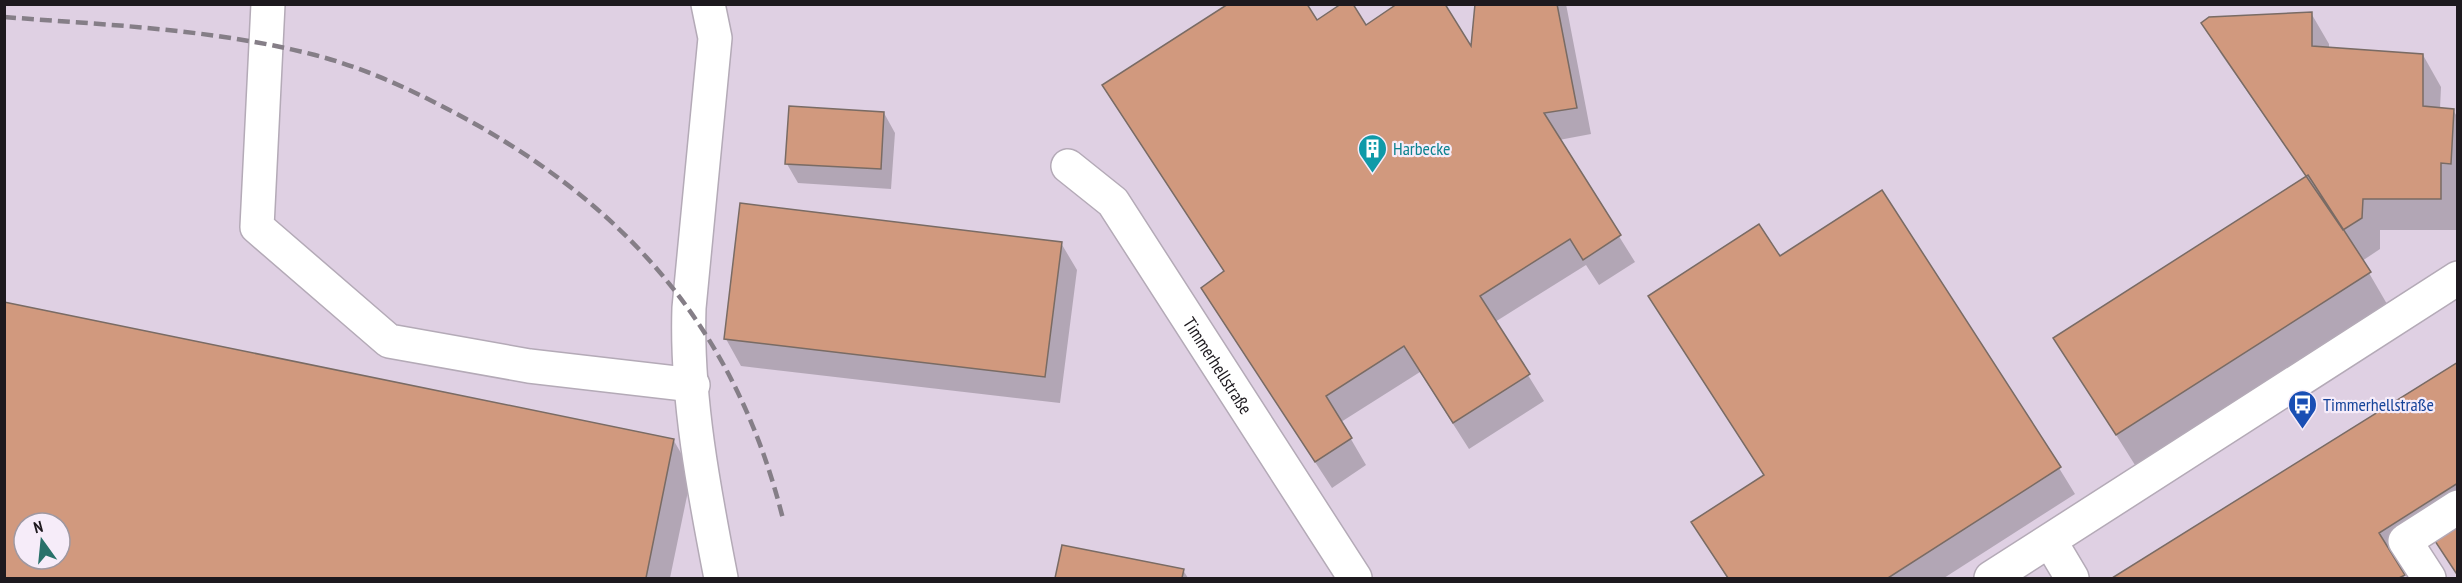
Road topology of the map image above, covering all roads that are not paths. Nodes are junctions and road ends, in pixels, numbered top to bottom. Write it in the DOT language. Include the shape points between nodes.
graph roads {
  1 [pos="268,4"];
  2 [pos="708,4"];
  3 [pos="1068,166"];
  4 [pos="2457,278"];
  5 [pos="693,385"];
  6 [pos="2457,507"];
  7 [pos="2050,541"];
  8 [pos="721,579"];
  9 [pos="1355,579"];
  10 [pos="1991,579"];
  11 [pos="2072,579"];
  12 [pos="2429,579"];
  1 -- 5 [label="street" via="257,227 389,341 529,366"];
  2 -- 5 [label="street" via="715,38 689,308"];
  3 -- 9 [label="street, Timmerhellstraße" via="1113,202"];
  4 -- 7 [label="street"];
  5 -- 8 [label="street" via="704,487"];
  6 -- 12 [label="street" via="2405,541"];
  7 -- 10 [label="street"];
  7 -- 11 [label="street"];
}
